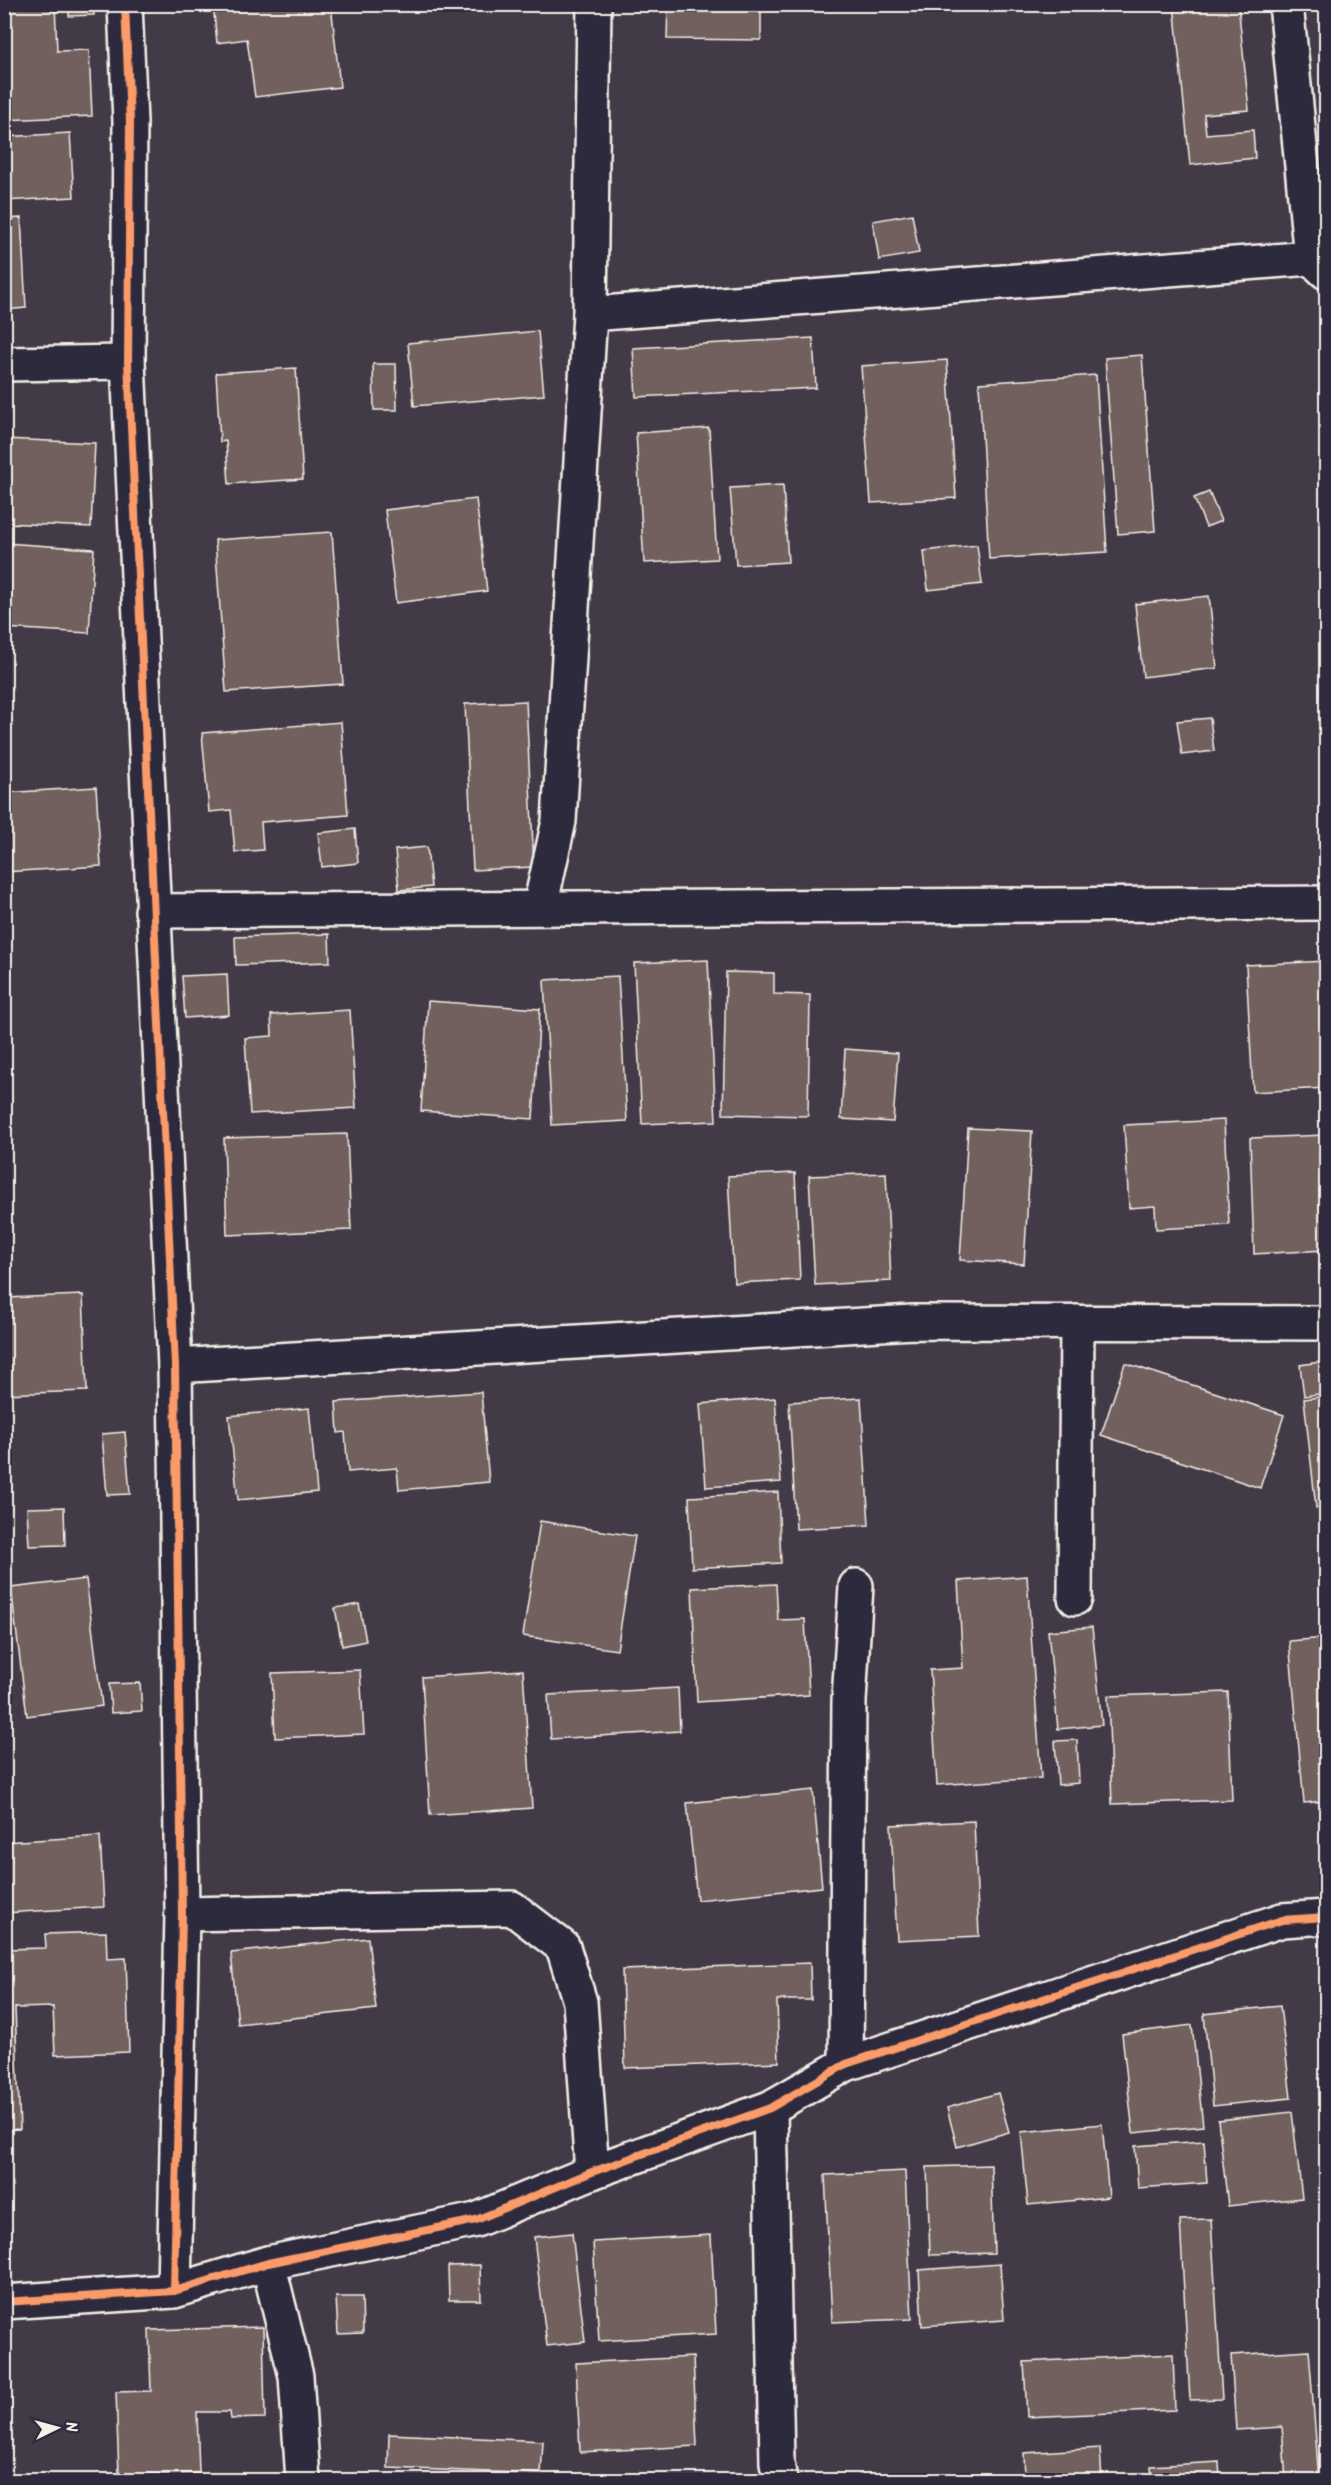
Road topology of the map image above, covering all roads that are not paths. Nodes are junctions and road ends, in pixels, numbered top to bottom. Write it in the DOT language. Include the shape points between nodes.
graph roads {
  1 [pos="125,4"];
  2 [pos="594,4"];
  3 [pos="1286,4"];
  4 [pos="1319,265"];
  5 [pos="590,314"];
  6 [pos="128,362"];
  7 [pos="4,364"];
  8 [pos="1326,903"];
  9 [pos="540,907"];
  10 [pos="152,911"];
  11 [pos="1077,1322"];
  12 [pos="1326,1323"];
  13 [pos="175,1366"];
  14 [pos="856,1586"];
  15 [pos="1076,1598"];
  16 [pos="182,1914"];
  17 [pos="1326,1917"];
  18 [pos="846,2064"];
  19 [pos="770,2108"];
  20 [pos="592,2172"];
  21 [pos="268,2263"];
  22 [pos="174,2291"];
  23 [pos="4,2302"];
  24 [pos="303,2481"];
  25 [pos="780,2481"];
  1 -- 6 [label="street" via="130,122"];
  2 -- 5 [label="street"];
  3 -- 4 [label="street"];
  4 -- 5 [label="street"];
  5 -- 9 [label="street" via="559,821"];
  6 -- 7 [label="street"];
  6 -- 10 [label="street"];
  8 -- 9 [label="street"];
  9 -- 10 [label="street"];
  10 -- 13 [label="street"];
  11 -- 12 [label="street"];
  11 -- 13 [label="street" via="913,1322"];
  11 -- 15 [label="street"];
  13 -- 16 [label="street"];
  14 -- 18 [label="street" via="849,1701"];
  16 -- 20 [label="street" via="512,1908 562,1947 580,2002"];
  16 -- 22 [label="street"];
  17 -- 18 [label="street" via="1282,1920"];
  18 -- 19 [label="street"];
  19 -- 20 [label="street"];
  19 -- 25 [label="street"];
  20 -- 21 [label="street" via="476,2220"];
  21 -- 22 [label="street"];
  21 -- 24 [label="street" via="296,2376"];
  22 -- 23 [label="street"];
}
